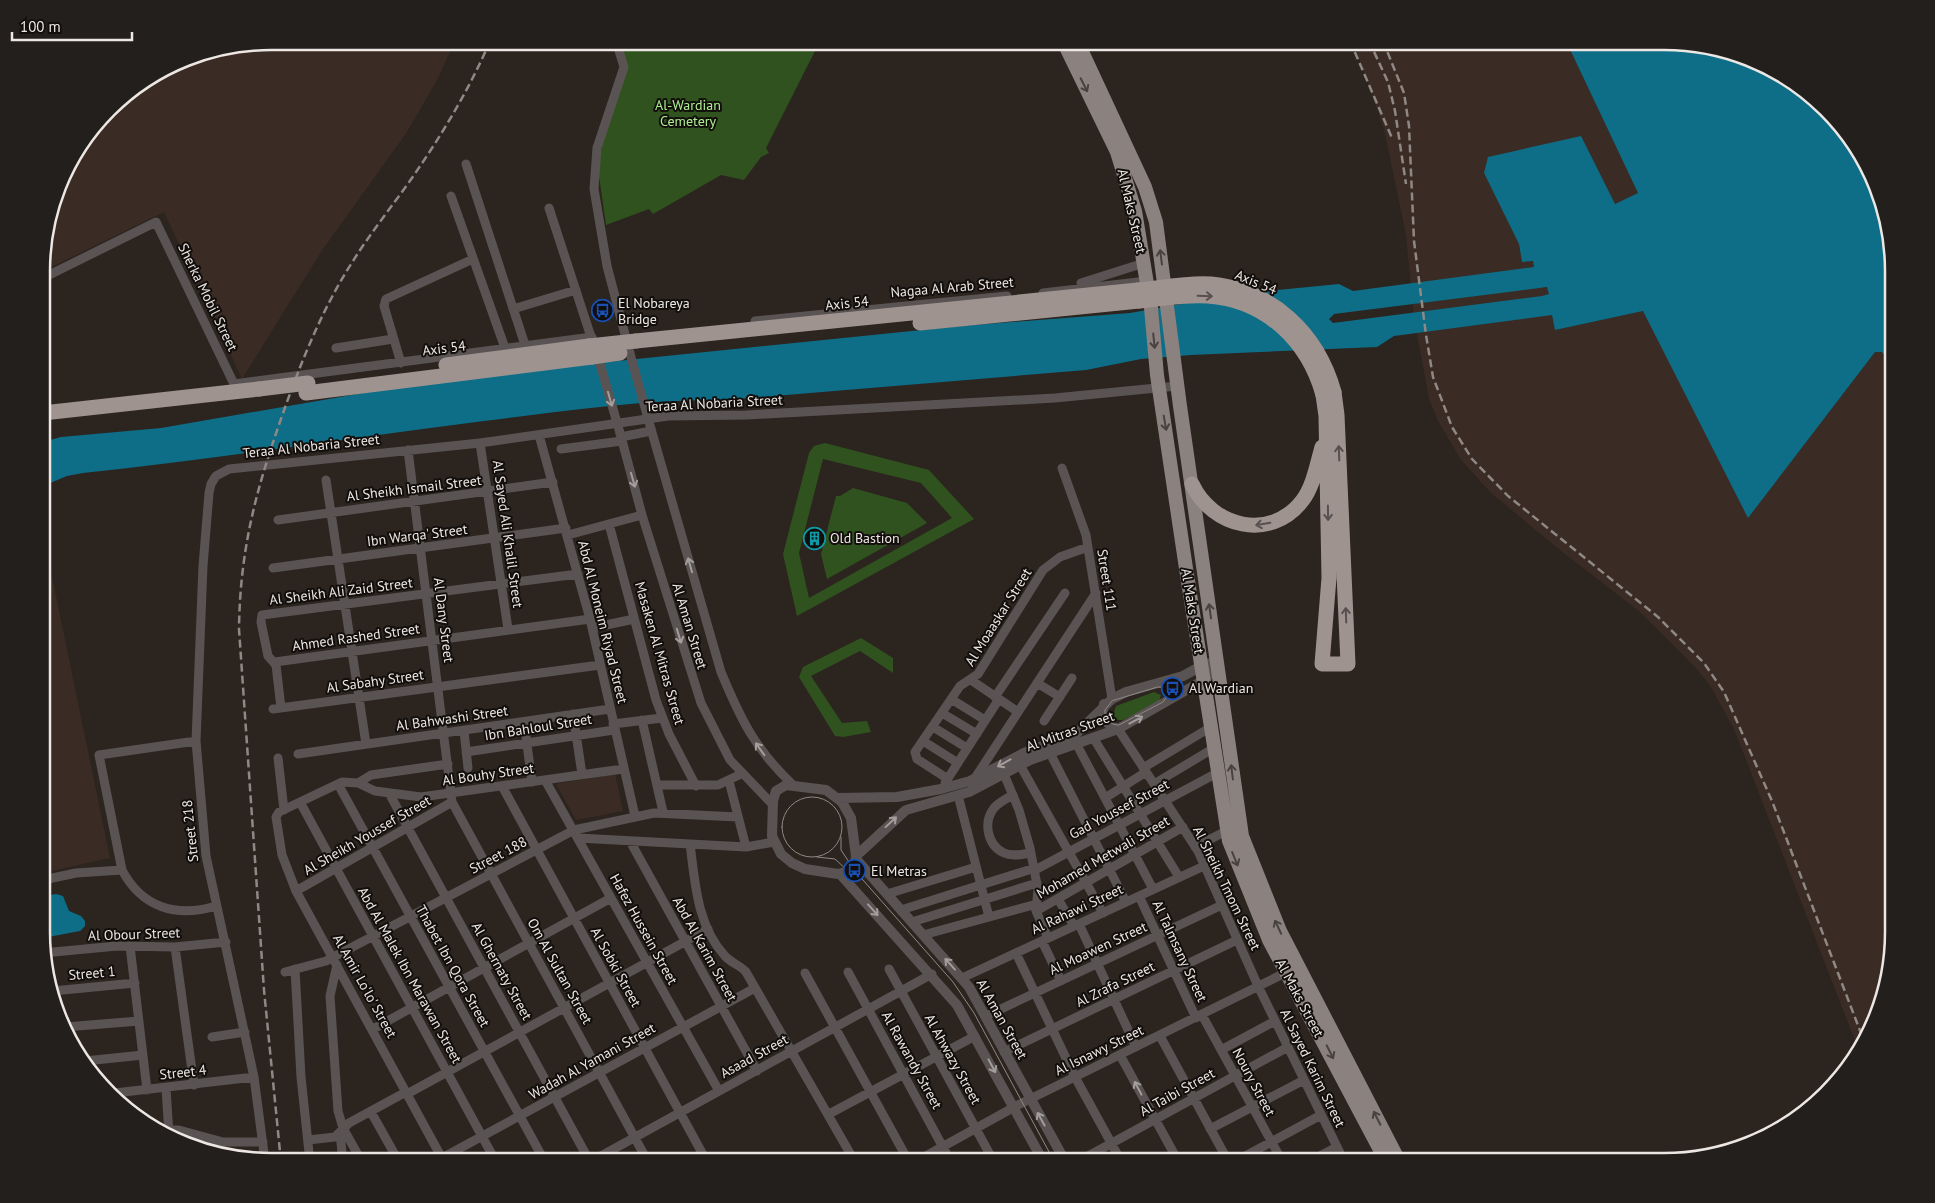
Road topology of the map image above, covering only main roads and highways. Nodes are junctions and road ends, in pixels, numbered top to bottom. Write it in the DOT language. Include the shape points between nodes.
graph roads {
  1 [pos="1070,50"];
  2 [pos="1078,50"];
  3 [pos="1078,59"];
  4 [pos="1144,295"];
  5 [pos="258,394"];
  6 [pos="1329,394"];
  7 [pos="50,412"];
  8 [pos="50,422"];
  9 [pos="1327,434"];
  10 [pos="1192,484"];
  11 [pos="1204,572"];
  12 [pos="1187,575"];
  13 [pos="1292,970"];
  14 [pos="1382,1153"];
  15 [pos="1395,1153"];
  1 -- 3 [label="main road, Al Maks Street"];
  2 -- 3 [label="main road, Al Maks Street"];
  3 -- 4 [label="main road, Al Maks Street, one-way" via="1123,167 1144,263"];
  10 -- 3 [label="main road, Al Maks Street, one-way" via="1153,208"];
  4 -- 5 [label="highway, Axis 54, bridge" via="635,351 593,351"];
  4 -- 6 [label="highway, Axis 54, bridge" via="1209,296 1255,308 1280,324 1296,340"];
  4 -- 12 [label="main road, Al Maks Street, one-way"];
  5 -- 7 [label="highway, Axis 54"];
  5 -- 8 [label="highway, Axis 54"];
  6 -- 9 [label="highway, Axis 54"];
  9 -- 6 [label="highway, Axis 54, one-way" via="1329,578 1322,664 1348,664 1337,415"];
  9 -- 10 [label="highway, one-way" via="1308,493 1296,508 1272,523 1254,526 1226,520 1204,504"];
  10 -- 11 [label="main road, Al Maks Street"];
  11 -- 12 [label="main road"];
  13 -- 11 [label="main road, Al Maks Street, one-way" via="1240,826"];
  12 -- 13 [label="main road, Al Maks Street, one-way" via="1226,830 1264,927"];
  13 -- 14 [label="main road, Al Maks Street, one-way"];
  15 -- 13 [label="main road, Al Maks Street, one-way"];
}
